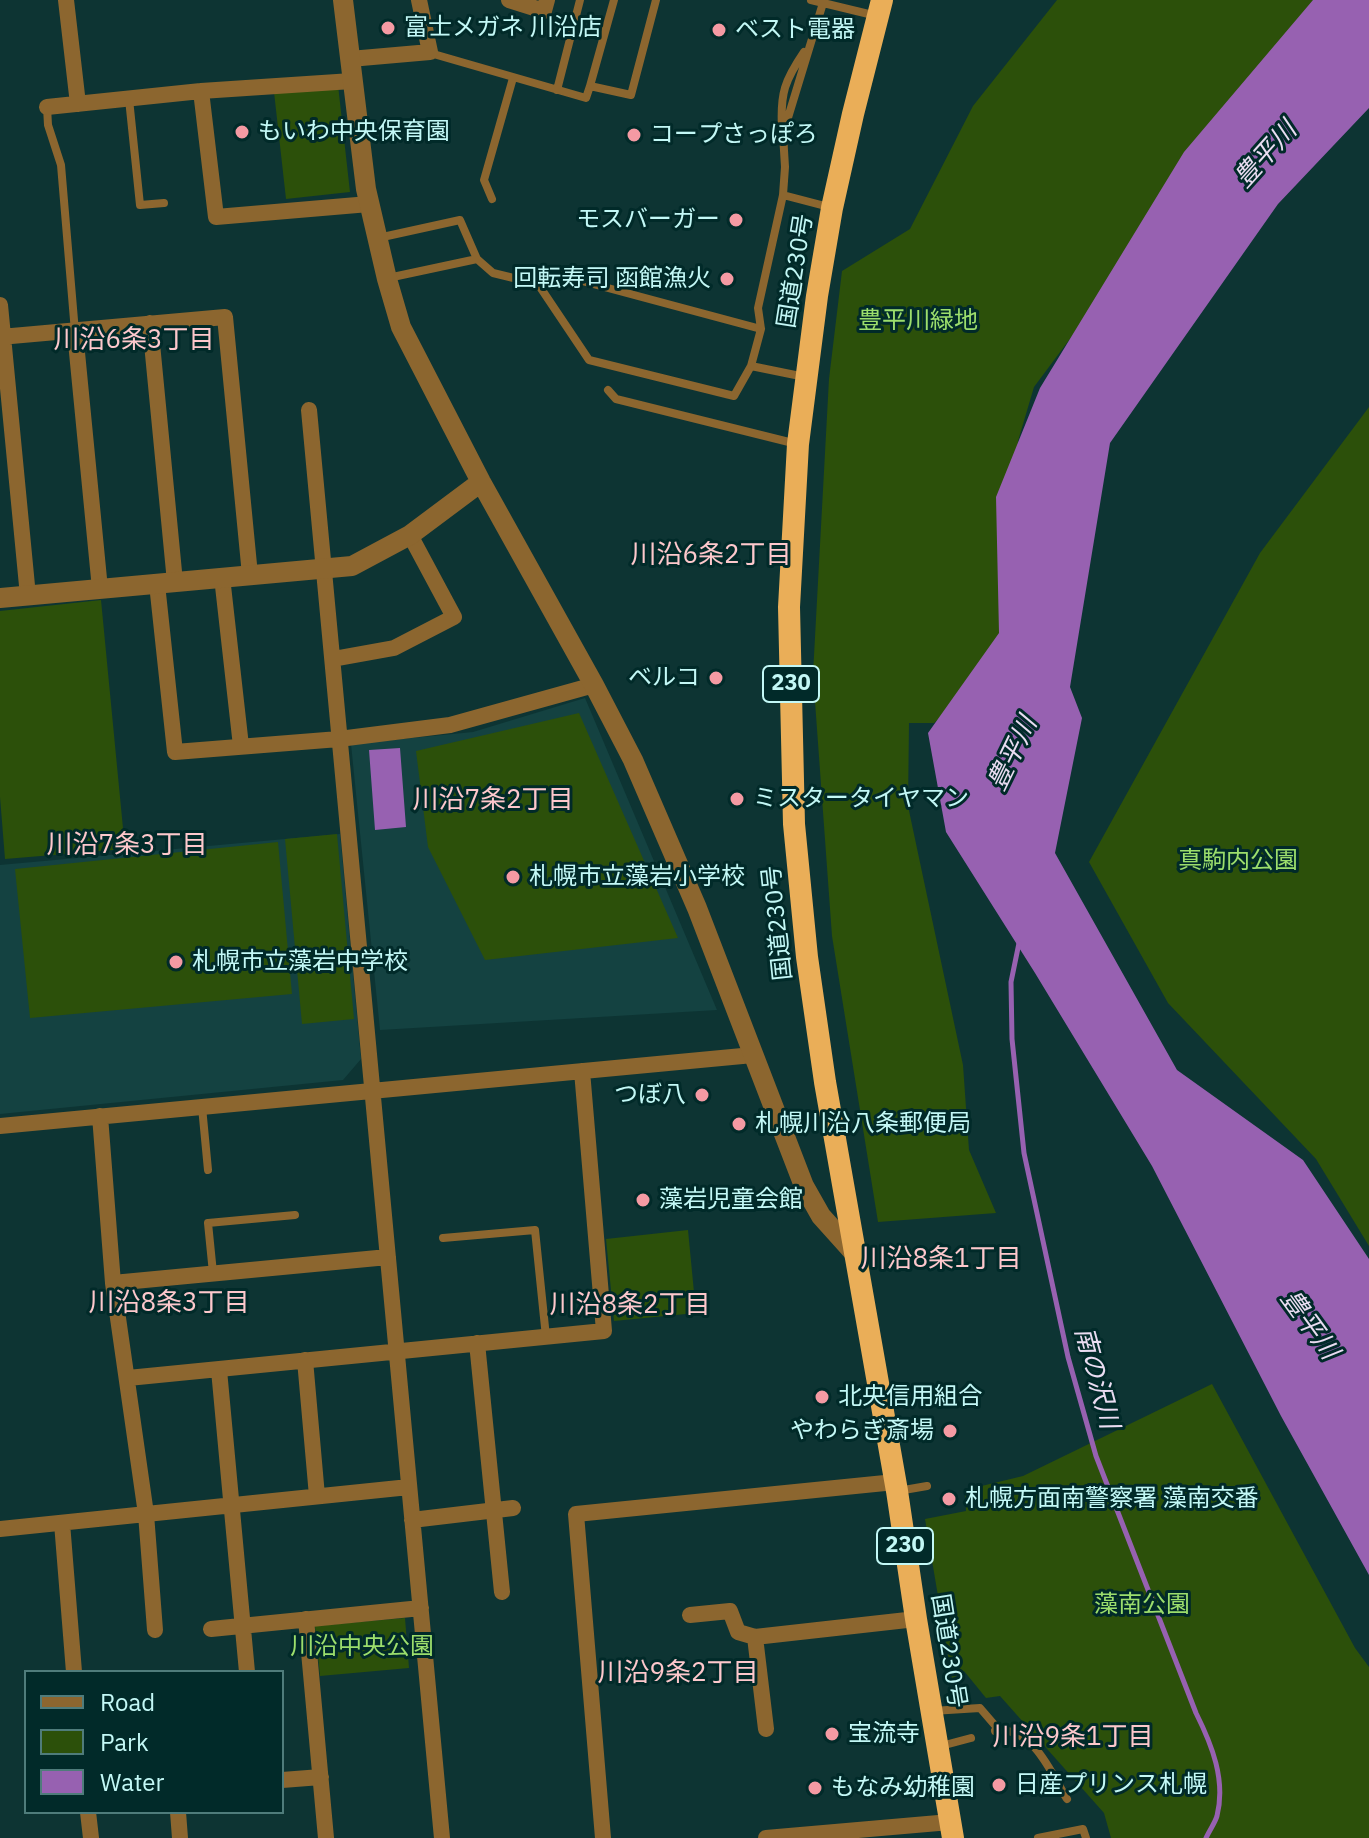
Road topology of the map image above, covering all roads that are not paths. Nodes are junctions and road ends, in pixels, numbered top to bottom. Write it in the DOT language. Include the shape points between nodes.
graph roads {
  1 [pos="66,0"];
  2 [pos="343,0"];
  3 [pos="419,0"];
  4 [pos="509,0"];
  5 [pos="547,0"];
  6 [pos="580,0"];
  7 [pos="614,0"];
  8 [pos="656,0"];
  9 [pos="811,0"];
  10 [pos="823,3"];
  11 [pos="880,8"];
  12 [pos="430,52"];
  13 [pos="350,59"];
  14 [pos="513,78"];
  15 [pos="352,81"];
  16 [pos="590,86"];
  17 [pos="557,90"];
  18 [pos="201,91"];
  19 [pos="129,99"];
  20 [pos="78,104"];
  21 [pos="47,107"];
  22 [pos="783,195"];
  23 [pos="492,199"];
  24 [pos="164,203"];
  25 [pos="369,204"];
  26 [pos="832,208"];
  27 [pos="377,238"];
  28 [pos="477,259"];
  29 [pos="387,279"];
  30 [pos="532,280"];
  31 [pos="0,305"];
  32 [pos="150,323"];
  33 [pos="761,329"];
  34 [pos="75,332"];
  35 [pos="1,337"];
  36 [pos="751,366"];
  37 [pos="806,377"];
  38 [pos="608,390"];
  39 [pos="309,410"];
  40 [pos="798,444"];
  41 [pos="481,482"];
  42 [pos="410,535"];
  43 [pos="324,569"];
  44 [pos="250,575"];
  45 [pos="222,577"];
  46 [pos="166,583"];
  47 [pos="100,589"];
  48 [pos="28,596"];
  49 [pos="0,598"];
  50 [pos="333,659"];
  51 [pos="594,685"];
  52 [pos="339,739"];
  53 [pos="241,746"];
  54 [pos="753,1055"];
  55 [pos="582,1071"];
  56 [pos="373,1091"];
  57 [pos="202,1107"];
  58 [pos="100,1116"];
  59 [pos="0,1126"];
  60 [pos="208,1170"];
  61 [pos="295,1215"];
  62 [pos="443,1238"];
  63 [pos="856,1255"];
  64 [pos="388,1257"];
  65 [pos="213,1274"];
  66 [pos="113,1283"];
  67 [pos="546,1337"];
  68 [pos="477,1343"];
  69 [pos="397,1350"];
  70 [pos="305,1360"];
  71 [pos="219,1370"];
  72 [pos="128,1378"];
  73 [pos="896,1486"];
  74 [pos="927,1486"];
  75 [pos="409,1487"];
  76 [pos="317,1496"];
  77 [pos="231,1505"];
  78 [pos="513,1508"];
  79 [pos="494,1510"];
  80 [pos="146,1514"];
  81 [pos="412,1520"];
  82 [pos="62,1523"];
  83 [pos="0,1529"];
  84 [pos="502,1592"];
  85 [pos="421,1608"];
  86 [pos="690,1615"];
  87 [pos="306,1619"];
  88 [pos="916,1619"];
  89 [pos="242,1625"];
  90 [pos="211,1629"];
  91 [pos="155,1630"];
  92 [pos="755,1637"];
  93 [pos="74,1670"];
  94 [pos="247,1670"];
  95 [pos="932,1711"];
  96 [pos="766,1729"];
  97 [pos="971,1738"];
  98 [pos="938,1747"];
  99 [pos="321,1777"];
  100 [pos="284,1780"];
  101 [pos="1067,1799"];
  102 [pos="88,1814"];
  103 [pos="178,1814"];
  104 [pos="952,1830"];
  105 [pos="91,1838"];
  106 [pos="180,1838"];
  107 [pos="326,1838"];
  108 [pos="442,1838"];
  109 [pos="603,1838"];
  110 [pos="766,1838"];
  111 [pos="1038,1838"];
  112 [pos="1086,1838"];
  1 -- 20 [label="street"];
  2 -- 13 [label="street"];
  3 -- 12 [label="street"];
  4 -- 5 [label="street" via="544,11"];
  6 -- 17 [label="lane"];
  7 -- 16 [label="lane"];
  8 -- 16 [label="lane" via="631,95"];
  9 -- 10 [label="lane"];
  10 -- 11 [label="lane"];
  10 -- 22 [label="lane" via="809,45 787,77 781,109"];
  11 -- 26 [label="highway, 国道230号 / 230"];
  12 -- 13 [label="street"];
  12 -- 14 [label="lane"];
  13 -- 15 [label="street"];
  14 -- 17 [label="lane"];
  14 -- 23 [label="lane" via="484,180"];
  15 -- 18 [label="street"];
  15 -- 25 [label="street"];
  16 -- 17 [label="lane" via="586,98"];
  18 -- 19 [label="street"];
  18 -- 25 [label="street" via="216,217"];
  19 -- 20 [label="street"];
  19 -- 24 [label="lane" via="140,205"];
  20 -- 21 [label="street"];
  21 -- 34 [label="lane" via="61,165"];
  22 -- 26 [label="lane"];
  22 -- 33 [label="lane" via="758,308"];
  25 -- 27 [label="street"];
  26 -- 37 [label="highway, 国道230号 / 230"];
  27 -- 28 [label="lane" via="460,220"];
  27 -- 29 [label="street"];
  28 -- 29 [label="lane"];
  28 -- 30 [label="lane" via="493,273"];
  29 -- 41 [label="street" via="401,327"];
  30 -- 33 [label="lane" via="552,273"];
  30 -- 36 [label="lane" via="589,360 734,396"];
  31 -- 35 [label="street"];
  32 -- 34 [label="street"];
  32 -- 44 [label="street" via="225,317"];
  32 -- 46 [label="street"];
  33 -- 36 [label="lane"];
  34 -- 35 [label="street"];
  34 -- 47 [label="street"];
  35 -- 48 [label="street"];
  36 -- 37 [label="lane"];
  37 -- 40 [label="highway, 国道230号 / 230"];
  38 -- 40 [label="lane" via="616,399"];
  39 -- 43 [label="street"];
  40 -- 63 [label="highway, 国道230号 / 230" via="789,607 794,824 809,972"];
  41 -- 42 [label="street"];
  41 -- 51 [label="street"];
  42 -- 43 [label="street" via="352,566"];
  42 -- 50 [label="street" via="454,617 394,648"];
  43 -- 44 [label="street"];
  43 -- 50 [label="street"];
  44 -- 45 [label="street"];
  45 -- 46 [label="street"];
  45 -- 53 [label="street"];
  46 -- 47 [label="street"];
  46 -- 53 [label="street" via="175,752"];
  47 -- 48 [label="street"];
  48 -- 49 [label="street"];
  50 -- 52 [label="street"];
  51 -- 52 [label="street" via="450,725"];
  51 -- 54 [label="street" via="691,894"];
  52 -- 53 [label="street"];
  52 -- 56 [label="street"];
  54 -- 55 [label="street"];
  54 -- 63 [label="street" via="804,1186 821,1216"];
  55 -- 56 [label="street"];
  55 -- 67 [label="street" via="604,1331"];
  56 -- 57 [label="street"];
  56 -- 64 [label="street"];
  57 -- 58 [label="street"];
  57 -- 60 [label="lane"];
  58 -- 59 [label="street"];
  58 -- 66 [label="street"];
  61 -- 65 [label="lane" via="208,1223"];
  62 -- 67 [label="lane" via="535,1230"];
  63 -- 73 [label="highway, 国道230号 / 230"];
  64 -- 65 [label="street"];
  64 -- 69 [label="street"];
  65 -- 66 [label="street"];
  66 -- 72 [label="street"];
  67 -- 68 [label="street"];
  68 -- 69 [label="street"];
  68 -- 79 [label="street"];
  69 -- 70 [label="street"];
  69 -- 75 [label="street"];
  70 -- 71 [label="street"];
  70 -- 76 [label="street"];
  71 -- 72 [label="street"];
  71 -- 77 [label="street"];
  72 -- 80 [label="street"];
  73 -- 74 [label="lane"];
  73 -- 88 [label="highway, 国道230号 / 230"];
  73 -- 109 [label="street" via="576,1514"];
  75 -- 76 [label="street"];
  75 -- 81 [label="street"];
  76 -- 77 [label="street"];
  77 -- 80 [label="street"];
  77 -- 89 [label="street"];
  78 -- 79 [label="street"];
  79 -- 81 [label="street"];
  79 -- 84 [label="street"];
  80 -- 82 [label="street"];
  80 -- 91 [label="street"];
  81 -- 85 [label="street"];
  82 -- 83 [label="street"];
  82 -- 93 [label="street"];
  85 -- 87 [label="street"];
  85 -- 108 [label="street"];
  86 -- 92 [label="street" via="730,1611 738,1632"];
  87 -- 89 [label="street"];
  87 -- 99 [label="street"];
  88 -- 92 [label="street"];
  88 -- 95 [label="highway, 国道230号 / 230"];
  89 -- 90 [label="street"];
  89 -- 94 [label="street"];
  92 -- 96 [label="street"];
  95 -- 98 [label="highway, 国道230号 / 230"];
  95 -- 101 [label="lane" via="980,1708 997,1730 1010,1730 1034,1745"];
  97 -- 98 [label="lane"];
  98 -- 104 [label="highway, 国道230号 / 230"];
  99 -- 100 [label="street"];
  99 -- 107 [label="street"];
  102 -- 105 [label="street"];
  103 -- 106 [label="street"];
  104 -- 110 [label="street"];
  111 -- 112 [label="lane" via="1083,1829"];
}
